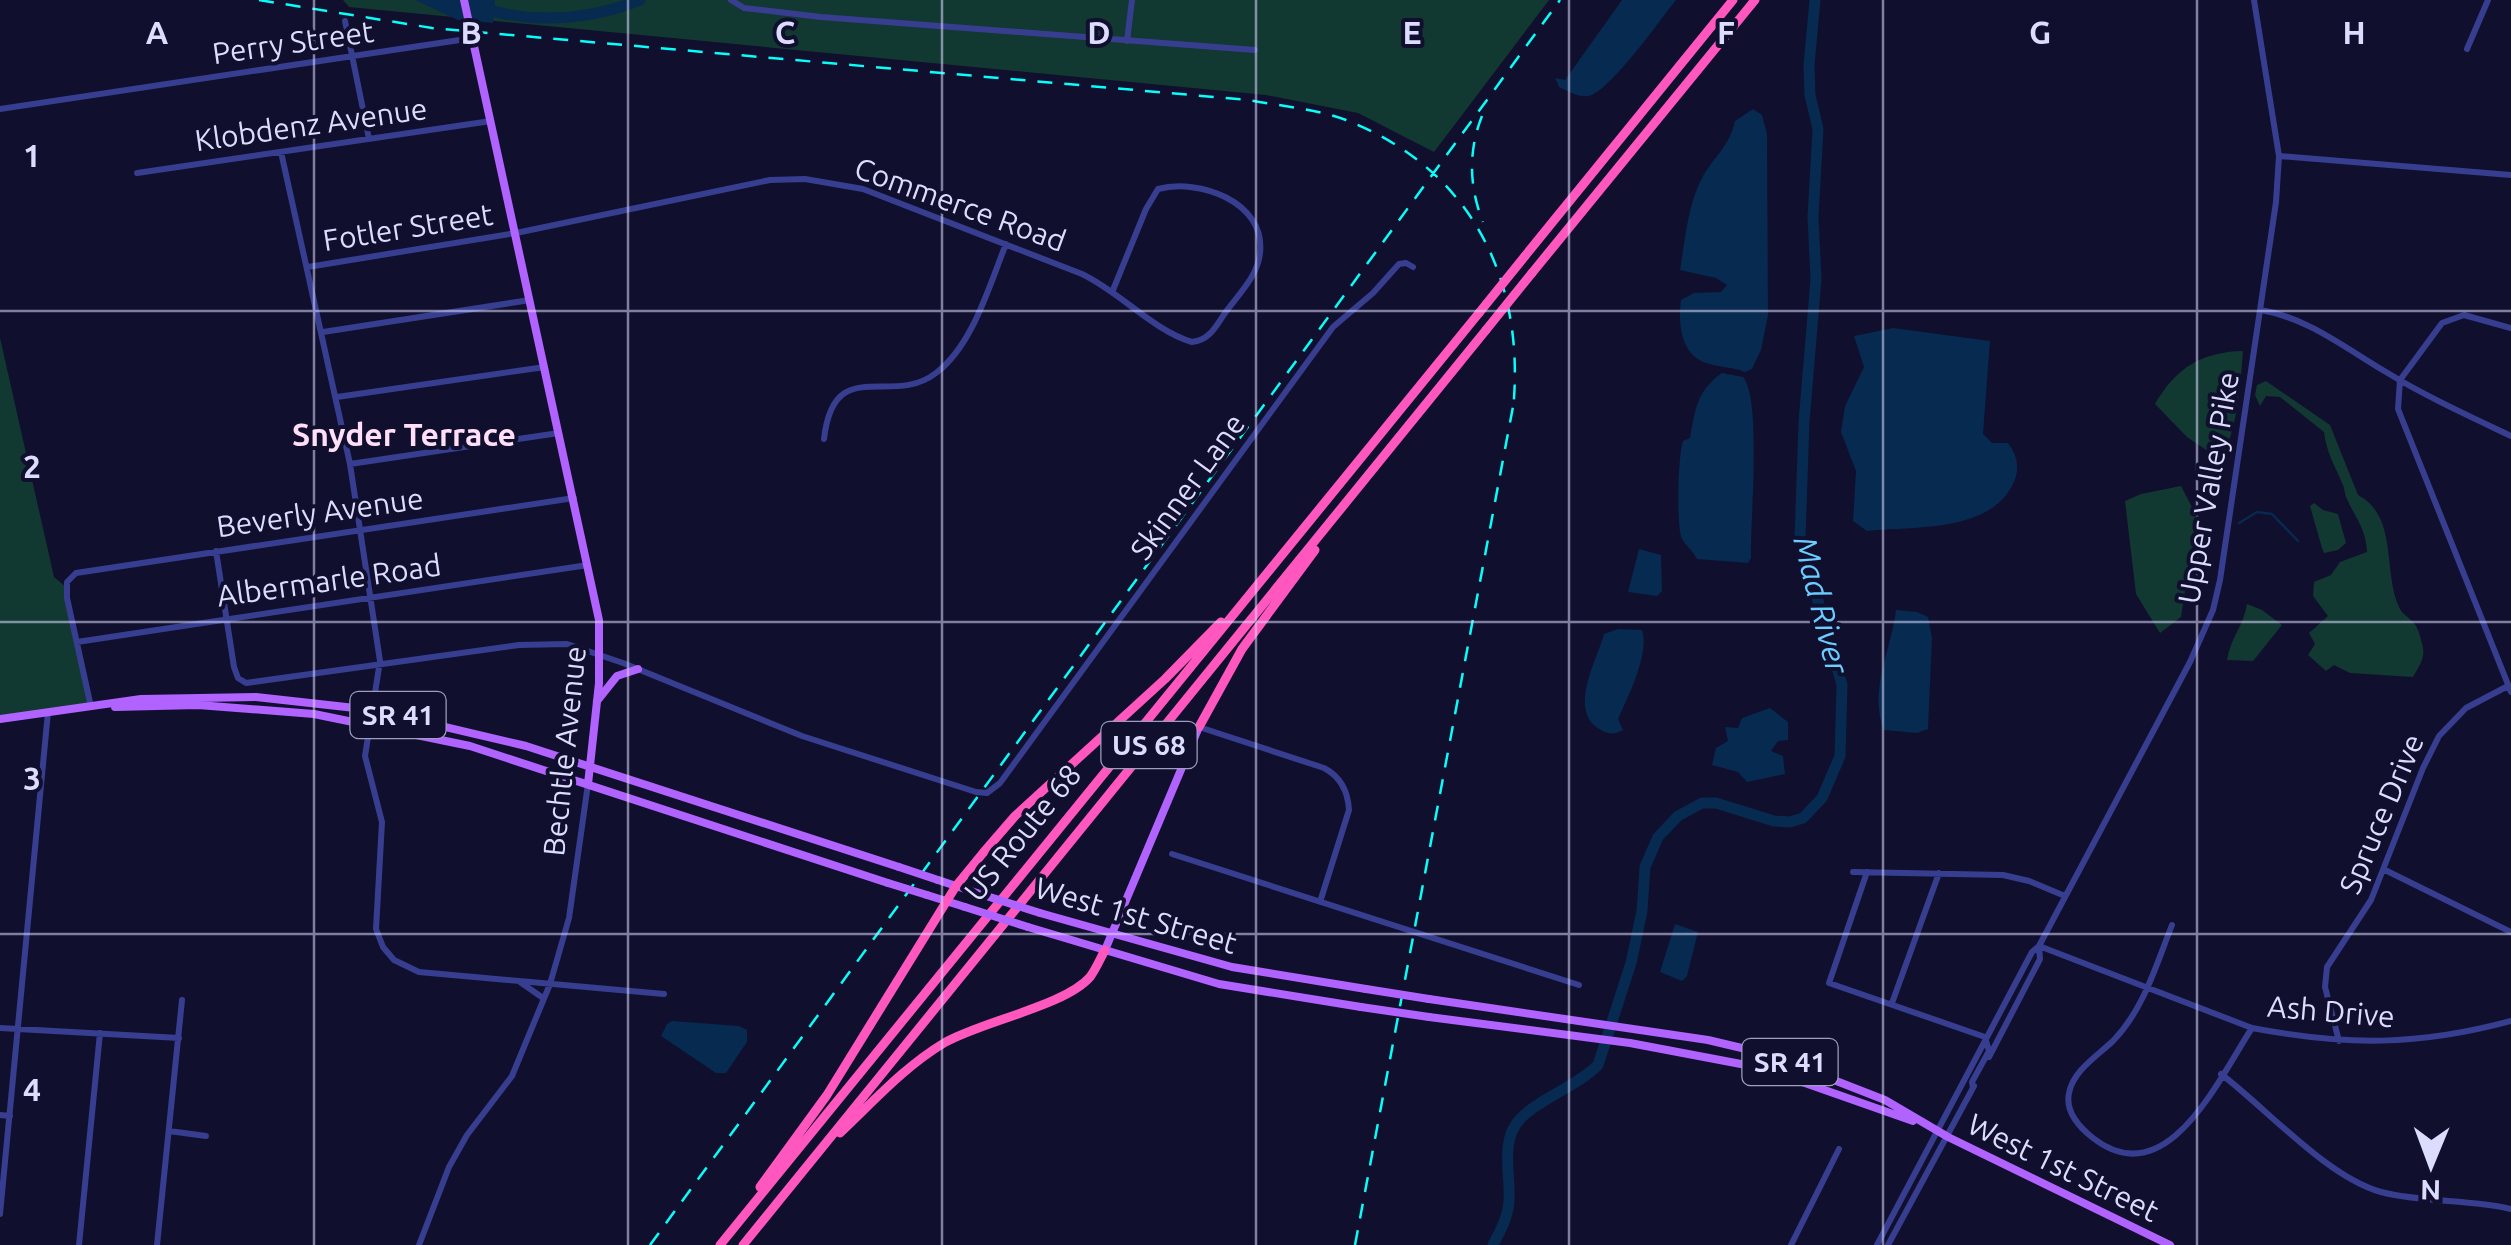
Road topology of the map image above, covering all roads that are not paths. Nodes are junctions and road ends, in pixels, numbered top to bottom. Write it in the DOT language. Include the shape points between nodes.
graph roads {
  1 [pos="464,0"];
  2 [pos="731,0"];
  3 [pos="1132,0"];
  4 [pos="1733,0"];
  5 [pos="1755,0"];
  6 [pos="2254,0"];
  7 [pos="2488,0"];
  8 [pos="346,21"];
  9 [pos="473,38"];
  10 [pos="1127,41"];
  11 [pos="2467,49"];
  12 [pos="1255,50"];
  13 [pos="352,57"];
  14 [pos="0,109"];
  15 [pos="491,122"];
  16 [pos="369,139"];
  17 [pos="281,152"];
  18 [pos="2279,156"];
  19 [pos="137,172"];
  20 [pos="2511,175"];
  21 [pos="516,233"];
  22 [pos="1006,244"];
  23 [pos="1412,266"];
  24 [pos="308,267"];
  25 [pos="1114,290"];
  26 [pos="530,300"];
  27 [pos="2261,310"];
  28 [pos="2511,328"];
  29 [pos="322,332"];
  30 [pos="545,367"];
  31 [pos="2400,380"];
  32 [pos="337,397"];
  33 [pos="559,432"];
  34 [pos="2511,436"];
  35 [pos="824,439"];
  36 [pos="350,464"];
  37 [pos="574,498"];
  38 [pos="1342,509"];
  39 [pos="361,530"];
  40 [pos="216,551"];
  41 [pos="588,565"];
  42 [pos="370,598"];
  43 [pos="1246,600"];
  44 [pos="226,618"];
  45 [pos="77,642"];
  46 [pos="600,654"];
  47 [pos="379,666"];
  48 [pos="638,669"];
  49 [pos="2510,689"];
  50 [pos="597,701"];
  51 [pos="91,707"];
  52 [pos="373,710"];
  53 [pos="48,712"];
  54 [pos="0,718"];
  55 [pos="370,724"];
  56 [pos="1200,727"];
  57 [pos="590,767"];
  58 [pos="588,784"];
  59 [pos="1172,854"];
  60 [pos="2385,870"];
  61 [pos="1852,872"];
  62 [pos="1866,872"];
  63 [pos="1939,873"];
  64 [pos="956,886"];
  65 [pos="2065,896"];
  66 [pos="947,902"];
  67 [pos="1320,902"];
  68 [pos="2172,925"];
  69 [pos="2511,932"];
  70 [pos="1114,934"];
  71 [pos="2039,946"];
  72 [pos="1105,950"];
  73 [pos="519,981"];
  74 [pos="550,984"];
  75 [pos="1578,985"];
  76 [pos="2147,989"];
  77 [pos="664,994"];
  78 [pos="543,998"];
  79 [pos="182,1000"];
  80 [pos="1892,1003"];
  81 [pos="2511,1021"];
  82 [pos="0,1028"];
  83 [pos="2252,1028"];
  84 [pos="18,1030"];
  85 [pos="100,1033"];
  86 [pos="1985,1037"];
  87 [pos="179,1038"];
  88 [pos="2339,1041"];
  89 [pos="2221,1074"];
  90 [pos="1973,1088"];
  91 [pos="0,1115"];
  92 [pos="10,1116"];
  93 [pos="1936,1130"];
  94 [pos="169,1131"];
  95 [pos="206,1136"];
  96 [pos="1948,1137"];
  97 [pos="1839,1149"];
  98 [pos="812,1159"];
  99 [pos="2511,1209"];
  100 [pos="0,1214"];
  101 [pos="78,1245"];
  102 [pos="157,1245"];
  103 [pos="419,1245"];
  104 [pos="719,1245"];
  105 [pos="742,1245"];
  106 [pos="1791,1245"];
  107 [pos="1877,1245"];
  108 [pos="1888,1245"];
  109 [pos="2170,1245"];
  1 -- 9 [label="main road, Bechtle Avenue"];
  2 -- 10 [label="street" via="782,13"];
  3 -- 10 [label="street"];
  4 -- 43 [label="highway, US Route 68 / US 68, bridge"];
  5 -- 38 [label="highway, US Route 68 / US 68, bridge"];
  6 -- 18 [label="street, Upper Valley Pike"];
  7 -- 11 [label="street"];
  8 -- 13 [label="street"];
  9 -- 13 [label="street, Perry Street"];
  9 -- 15 [label="main road, Bechtle Avenue"];
  10 -- 12 [label="street"];
  13 -- 14 [label="street, Perry Street"];
  13 -- 16 [label="street"];
  15 -- 16 [label="street, Klobdenz Avenue"];
  15 -- 21 [label="main road, Bechtle Avenue"];
  16 -- 17 [label="street, Klobdenz Avenue"];
  17 -- 19 [label="street, Klobdenz Avenue"];
  17 -- 24 [label="street"];
  18 -- 20 [label="street"];
  18 -- 27 [label="street, Upper Valley Pike"];
  21 -- 22 [label="street, Commerce Road" via="770,180 806,179 863,189"];
  21 -- 24 [label="street, Fotler Street"];
  21 -- 26 [label="main road, Bechtle Avenue"];
  22 -- 25 [label="street, Commerce Road"];
  22 -- 35 [label="street" via="967,333 940,370 904,386 850,388 834,404"];
  23 -- 48 [label="street, Skinner Lane" via="1399,264 1333,328 987,793 802,736"];
  24 -- 29 [label="street"];
  25 -- 25 [label="street, Commerce Road" via="1158,189 1218,194 1248,212 1259,237 1258,262 1208,337 1186,341"];
  26 -- 29 [label="street"];
  26 -- 30 [label="main road, Bechtle Avenue"];
  27 -- 31 [label="street" via="2316,329"];
  27 -- 65 [label="street, Upper Valley Pike" via="2213,610"];
  28 -- 31 [label="street" via="2473,316 2449,319"];
  29 -- 32 [label="street"];
  30 -- 32 [label="street"];
  30 -- 33 [label="main road, Bechtle Avenue"];
  31 -- 34 [label="street"];
  31 -- 49 [label="street" via="2402,425"];
  32 -- 36 [label="street"];
  33 -- 36 [label="street"];
  33 -- 37 [label="main road, Bechtle Avenue"];
  36 -- 39 [label="street"];
  37 -- 39 [label="street, Beverly Avenue"];
  37 -- 41 [label="main road, Bechtle Avenue"];
  38 -- 56 [label="highway" via="1242,649"];
  38 -- 98 [label="highway, US Route 68 / US 68"];
  39 -- 40 [label="street, Beverly Avenue"];
  39 -- 42 [label="street"];
  40 -- 44 [label="street"];
  40 -- 45 [label="street, Beverly Avenue" via="73,576 67,598"];
  41 -- 42 [label="street, Albermarle Road"];
  41 -- 46 [label="main road, Bechtle Avenue"];
  42 -- 44 [label="street, Albermarle Road"];
  42 -- 47 [label="street"];
  43 -- 64 [label="highway" via="1015,816"];
  43 -- 104 [label="highway, US Route 68 / US 68"];
  44 -- 45 [label="street, Albermarle Road"];
  44 -- 47 [label="street" via="240,680"];
  45 -- 51 [label="street"];
  46 -- 47 [label="street" via="543,643"];
  46 -- 48 [label="street"];
  46 -- 50 [label="main road, Bechtle Avenue"];
  47 -- 52 [label="street"];
  48 -- 50 [label="main road" via="617,676"];
  49 -- 60 [label="street, Spruce Drive" via="2466,708 2439,736"];
  50 -- 57 [label="main road, Bechtle Avenue"];
  51 -- 52 [label="main road, West 1st Street / SR 41" via="141,698 256,697"];
  51 -- 53 [label="main road, West 1st Street / SR 41"];
  51 -- 55 [label="main road, West 1st Street / SR 41" via="198,705"];
  52 -- 55 [label="street"];
  52 -- 57 [label="main road, West 1st Street / SR 41"];
  53 -- 54 [label="main road, West 1st Street / SR 41"];
  53 -- 84 [label="street"];
  55 -- 58 [label="main road, West 1st Street / SR 41" via="470,746"];
  55 -- 73 [label="street" via="366,766 382,822 375,921 383,947 419,972"];
  56 -- 67 [label="street" via="1324,768 1340,780 1348,816"];
  56 -- 70 [label="main road"];
  57 -- 58 [label="main road, Bechtle Avenue"];
  57 -- 64 [label="main road, West 1st Street / SR 41, bridge"];
  58 -- 66 [label="main road, West 1st Street / SR 41, bridge"];
  58 -- 74 [label="street, Bechtle Avenue" via="569,918"];
  59 -- 67 [label="street"];
  60 -- 69 [label="street"];
  60 -- 88 [label="street, Spruce Drive" via="2324,974"];
  61 -- 62 [label="street"];
  62 -- 63 [label="street"];
  62 -- 80 [label="street" via="1829,982"];
  63 -- 65 [label="street" via="2018,878"];
  63 -- 80 [label="street"];
  64 -- 66 [label="highway"];
  64 -- 70 [label="main road, West 1st Street / SR 41, bridge"];
  65 -- 71 [label="street, Upper Valley Pike"];
  66 -- 72 [label="main road, West 1st Street / SR 41, bridge"];
  66 -- 104 [label="highway" via="838,1080"];
  67 -- 75 [label="street"];
  68 -- 76 [label="street"];
  70 -- 72 [label="main road"];
  70 -- 93 [label="main road, West 1st Street / SR 41, bridge" via="1232,967 1768,1054 1885,1100"];
  71 -- 76 [label="street, Ash Drive"];
  71 -- 86 [label="street, Upper Valley Pike"];
  71 -- 90 [label="street, Upper Valley Pike" via="2040,959"];
  72 -- 93 [label="main road, West 1st Street / SR 41, bridge" via="1219,984 1762,1068"];
  72 -- 98 [label="highway" via="1074,990 981,1025 926,1055"];
  73 -- 74 [label="street"];
  73 -- 78 [label="street"];
  74 -- 77 [label="street"];
  74 -- 78 [label="street, Bechtle Avenue"];
  76 -- 83 [label="street, Ash Drive"];
  76 -- 89 [label="street" via="2126,1026 2071,1086 2068,1106 2081,1127 2117,1151 2150,1152 2179,1134"];
  78 -- 103 [label="street, Bechtle Avenue" via="512,1076 448,1167"];
  79 -- 87 [label="street"];
  80 -- 86 [label="street"];
  81 -- 88 [label="street, Ash Drive" via="2433,1039"];
  82 -- 84 [label="street"];
  83 -- 88 [label="street, Ash Drive"];
  83 -- 89 [label="street"];
  84 -- 85 [label="street"];
  84 -- 92 [label="street"];
  85 -- 87 [label="street"];
  85 -- 101 [label="street"];
  86 -- 90 [label="street" via="1988,1051"];
  86 -- 93 [label="street, Upper Valley Pike"];
  87 -- 94 [label="street"];
  89 -- 99 [label="street" via="2310,1150 2363,1185"];
  90 -- 96 [label="street, Upper Valley Pike"];
  91 -- 92 [label="street"];
  92 -- 100 [label="street"];
  93 -- 96 [label="main road, West 1st Street / SR 41"];
  93 -- 107 [label="street, Upper Valley Pike"];
  94 -- 95 [label="street"];
  94 -- 102 [label="street"];
  96 -- 108 [label="street, Upper Valley Pike"];
  96 -- 109 [label="main road, West 1st Street / SR 41"];
  97 -- 106 [label="street"];
  98 -- 105 [label="highway, US Route 68 / US 68"];
}
